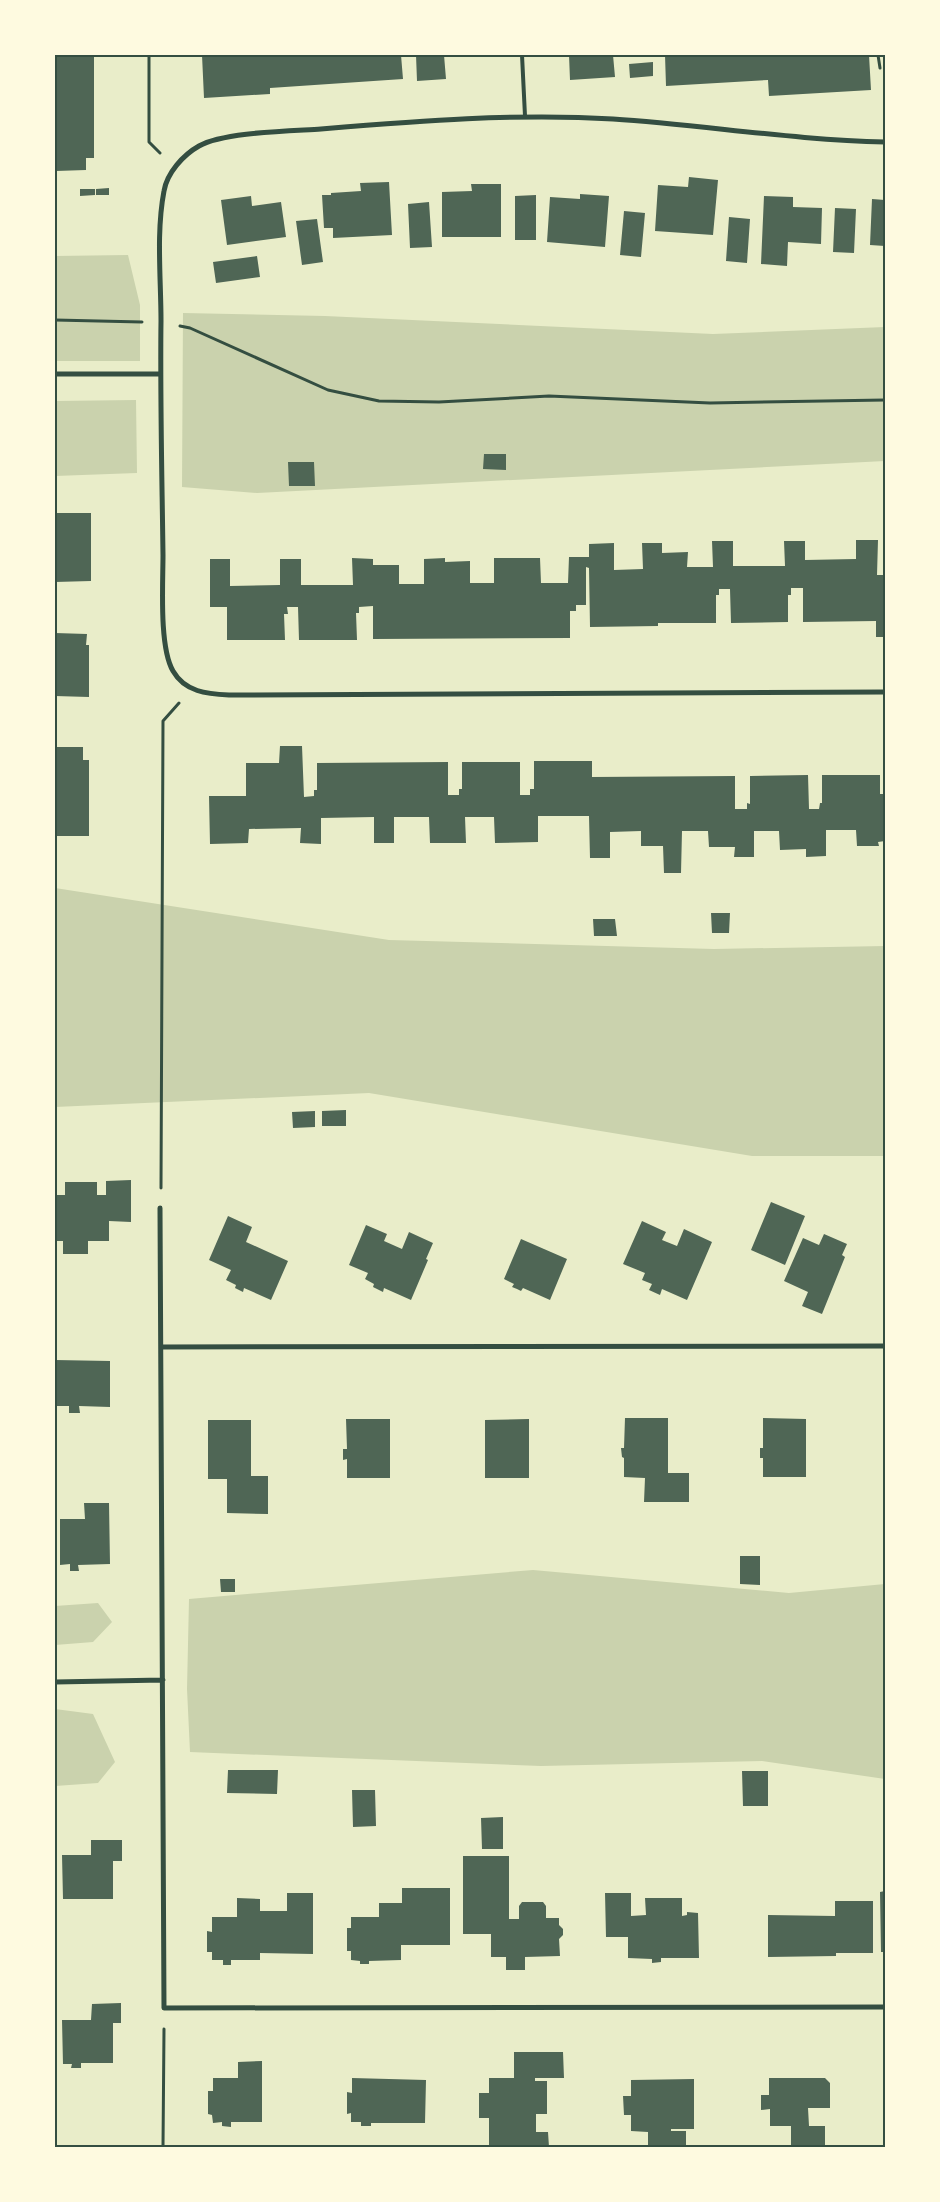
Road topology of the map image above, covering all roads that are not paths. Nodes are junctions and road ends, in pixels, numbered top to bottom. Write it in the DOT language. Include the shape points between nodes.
graph roads {
  1 [pos="522,55"];
  2 [pos="525,116"];
  3 [pos="885,142"];
  4 [pos="55,374"];
  5 [pos="160,374"];
  6 [pos="885,692"];
  7 [pos="160,1208"];
  8 [pos="885,1346"];
  9 [pos="162,1347"];
  10 [pos="163,1680"];
  11 [pos="55,1682"];
  12 [pos="885,2007"];
  1 -- 2 [label="lane"];
  2 -- 3 [label="street" via="612,119"];
  2 -- 5 [label="street" via="223,138 201,145 174,168 164,186 160,223"];
  4 -- 5 [label="street"];
  5 -- 6 [label="street" via="166,651 171,668 191,689 229,695"];
  7 -- 9 [label="street"];
  8 -- 9 [label="street"];
  9 -- 10 [label="street"];
  10 -- 11 [label="street"];
  10 -- 12 [label="street" via="164,2008"];
}
